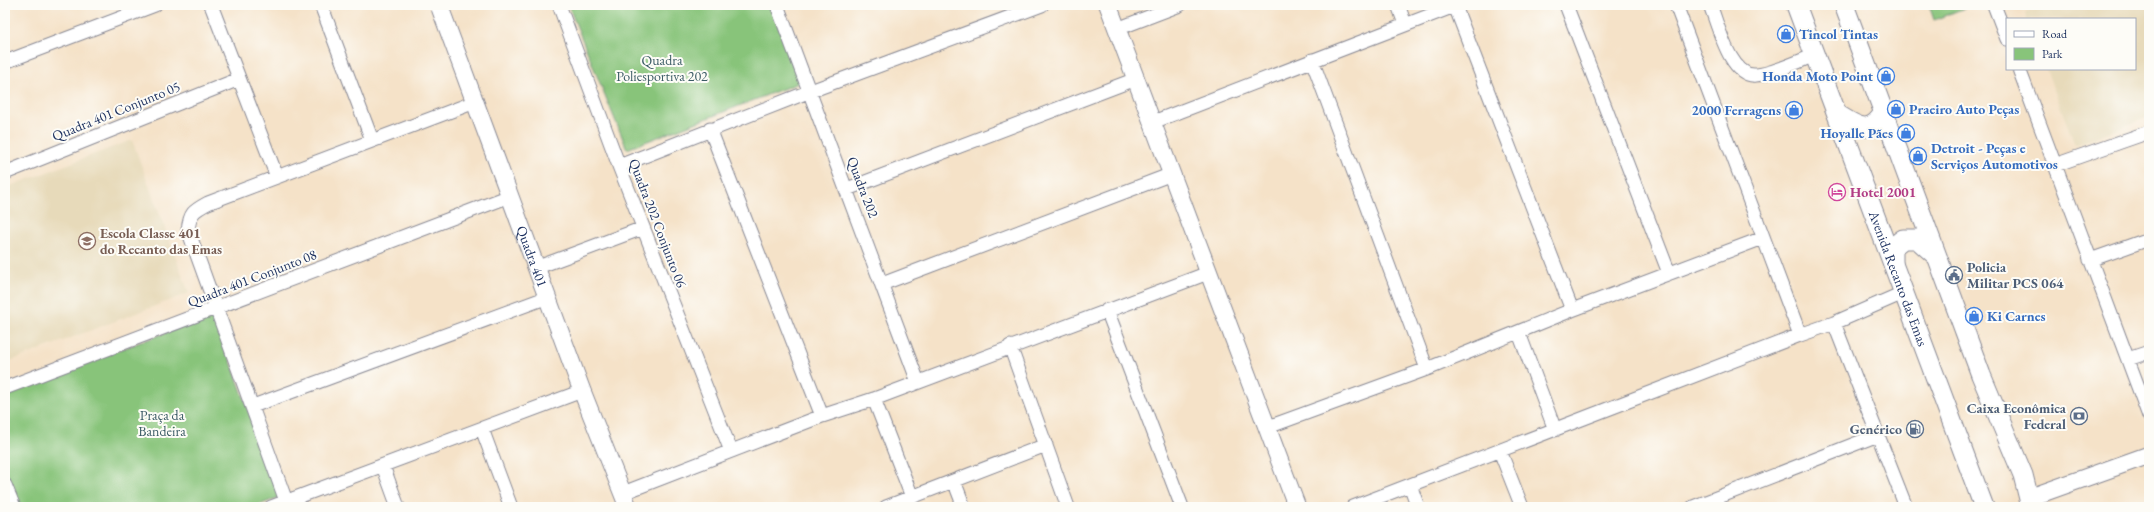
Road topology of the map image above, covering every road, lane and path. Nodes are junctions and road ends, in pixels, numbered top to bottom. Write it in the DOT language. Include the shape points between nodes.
graph roads {
  1 [pos="155,5"];
  2 [pos="211,5"];
  3 [pos="321,5"];
  4 [pos="439,5"];
  5 [pos="559,5"];
  6 [pos="777,5"];
  7 [pos="1042,5"];
  8 [pos="1108,5"];
  9 [pos="1180,5"];
  10 [pos="1398,5"];
  11 [pos="1456,5"];
  12 [pos="1566,5"];
  13 [pos="1676,5"];
  14 [pos="1710,5"];
  15 [pos="1796,5"];
  16 [pos="1844,5"];
  17 [pos="1994,5"];
  18 [pos="1406,24"];
  19 [pos="1117,29"];
  20 [pos="2006,36"];
  21 [pos="1815,55"];
  22 [pos="1312,60"];
  23 [pos="5,62"];
  24 [pos="2019,70"];
  25 [pos="239,79"];
  26 [pos="1136,79"];
  27 [pos="808,92"];
  28 [pos="476,102"];
  29 [pos="1884,112"];
  30 [pos="1837,114"];
  31 [pos="1153,122"];
  32 [pos="710,129"];
  33 [pos="2149,132"];
  34 [pos="372,140"];
  35 [pos="619,166"];
  36 [pos="2055,166"];
  37 [pos="5,173"];
  38 [pos="1172,174"];
  39 [pos="277,177"];
  40 [pos="847,189"];
  41 [pos="510,196"];
  42 [pos="643,228"];
  43 [pos="1763,238"];
  44 [pos="2149,239"];
  45 [pos="1936,256"];
  46 [pos="2090,260"];
  47 [pos="1893,265"];
  48 [pos="538,267"];
  49 [pos="1208,273"];
  50 [pos="1669,273"];
  51 [pos="882,284"];
  52 [pos="1903,294"];
  53 [pos="548,296"];
  54 [pos="216,309"];
  55 [pos="1107,310"];
  56 [pos="1572,310"];
  57 [pos="1834,323"];
  58 [pos="1518,333"];
  59 [pos="1800,335"];
  60 [pos="1010,346"];
  61 [pos="2149,352"];
  62 [pos="2128,359"];
  63 [pos="1427,369"];
  64 [pos="918,382"];
  65 [pos="5,388"];
  66 [pos="582,391"];
  67 [pos="874,398"];
  68 [pos="253,406"];
  69 [pos="822,416"];
  70 [pos="2149,416"];
  71 [pos="1268,427"];
  72 [pos="482,429"];
  73 [pos="1555,430"];
  74 [pos="1878,435"];
  75 [pos="1046,445"];
  76 [pos="731,451"];
  77 [pos="1500,451"];
  78 [pos="2149,455"];
  79 [pos="383,466"];
  80 [pos="954,481"];
  81 [pos="5,484"];
  82 [pos="1410,485"];
  83 [pos="912,497"];
  84 [pos="625,500"];
  85 [pos="286,501"];
  86 [pos="2037,503"];
  87 [pos="1983,506"];
  88 [pos="14,507"];
  89 [pos="271,507"];
  90 [pos="398,507"];
  91 [pos="511,507"];
  92 [pos="886,507"];
  93 [pos="964,507"];
  94 [pos="1068,507"];
  95 [pos="1182,507"];
  96 [pos="1298,507"];
  97 [pos="1353,507"];
  98 [pos="1418,507"];
  99 [pos="1522,507"];
  100 [pos="1693,507"];
  101 [pos="1906,507"];
  1 -- 23 [label="street"];
  2 -- 25 [label="street"];
  3 -- 34 [label="street"];
  4 -- 28 [label="street, Quadra 401"];
  5 -- 35 [label="street, Quadra 202 Conjunto 06"];
  6 -- 27 [label="street, Quadra 202"];
  7 -- 27 [label="street"];
  8 -- 19 [label="street"];
  9 -- 19 [label="street"];
  10 -- 18 [label="street"];
  11 -- 18 [label="street"];
  11 -- 56 [label="street"];
  12 -- 50 [label="street"];
  13 -- 43 [label="street"];
  14 -- 21 [label="street" via="1730,55 1741,72 1756,75"];
  15 -- 21 [label="main road, Avenida Recanto das Emas"];
  16 -- 29 [label="main road"];
  17 -- 20 [label="street"];
  18 -- 22 [label="street"];
  19 -- 26 [label="street"];
  21 -- 30 [label="main road, Avenida Recanto das Emas"];
  22 -- 31 [label="street"];
  22 -- 63 [label="street"];
  24 -- 36 [label="street"];
  25 -- 37 [label="street, Quadra 401 Conjunto 05"];
  25 -- 39 [label="street"];
  26 -- 31 [label="street"];
  26 -- 40 [label="street"];
  27 -- 32 [label="street"];
  27 -- 40 [label="street, Quadra 202"];
  28 -- 34 [label="street"];
  28 -- 41 [label="street, Quadra 401"];
  29 -- 30 [label="main road" via="1877,123 1868,128 1857,126"];
  29 -- 45 [label="main road"];
  30 -- 47 [label="main road, Avenida Recanto das Emas"];
  31 -- 38 [label="street"];
  32 -- 35 [label="street"];
  32 -- 69 [label="street"];
  33 -- 36 [label="street"];
  34 -- 39 [label="street"];
  35 -- 42 [label="street, Quadra 202 Conjunto 06"];
  36 -- 46 [label="street"];
  38 -- 49 [label="street"];
  38 -- 51 [label="street"];
  39 -- 54 [label="street" via="208,203 195,210 189,218 188,230"];
  40 -- 51 [label="street, Quadra 202"];
  41 -- 48 [label="street, Quadra 401"];
  41 -- 54 [label="street, Quadra 401 Conjunto 08"];
  42 -- 48 [label="street"];
  42 -- 76 [label="street, Quadra 202 Conjunto 06"];
  43 -- 50 [label="street"];
  43 -- 59 [label="street"];
  44 -- 46 [label="street"];
  45 -- 47 [label="main road" via="1924,243 1909,237 1893,246"];
  45 -- 86 [label="main road" via="1981,375"];
  46 -- 62 [label="street"];
  47 -- 52 [label="main road, Avenida Recanto das Emas"];
  48 -- 53 [label="street, Quadra 401"];
  49 -- 55 [label="street"];
  49 -- 71 [label="street"];
  50 -- 56 [label="street"];
  51 -- 64 [label="street, Quadra 202"];
  52 -- 57 [label="street"];
  52 -- 87 [label="main road, Avenida Recanto das Emas"];
  53 -- 66 [label="street, Quadra 401"];
  53 -- 68 [label="street"];
  54 -- 65 [label="street, Quadra 401 Conjunto 08"];
  54 -- 68 [label="street"];
  55 -- 60 [label="street"];
  55 -- 95 [label="street"];
  56 -- 58 [label="street"];
  57 -- 59 [label="street"];
  57 -- 74 [label="street"];
  58 -- 63 [label="street"];
  58 -- 73 [label="street"];
  59 -- 73 [label="street"];
  60 -- 64 [label="street"];
  60 -- 75 [label="street"];
  61 -- 62 [label="street"];
  62 -- 70 [label="street"];
  63 -- 71 [label="street"];
  64 -- 67 [label="street"];
  66 -- 72 [label="street"];
  66 -- 84 [label="street, Quadra 401"];
  67 -- 69 [label="street"];
  67 -- 83 [label="street"];
  68 -- 85 [label="street"];
  69 -- 76 [label="street"];
  71 -- 96 [label="street"];
  72 -- 79 [label="street"];
  72 -- 91 [label="street"];
  73 -- 77 [label="street"];
  74 -- 100 [label="street"];
  74 -- 101 [label="street"];
  75 -- 80 [label="street"];
  75 -- 94 [label="street"];
  76 -- 84 [label="street"];
  77 -- 82 [label="street"];
  77 -- 99 [label="street"];
  78 -- 86 [label="street"];
  79 -- 85 [label="street"];
  79 -- 90 [label="street"];
  80 -- 83 [label="street"];
  80 -- 93 [label="street"];
  81 -- 88 [label="street"];
  82 -- 97 [label="street"];
  82 -- 98 [label="street"];
  83 -- 92 [label="street"];
  85 -- 89 [label="street"];
}
